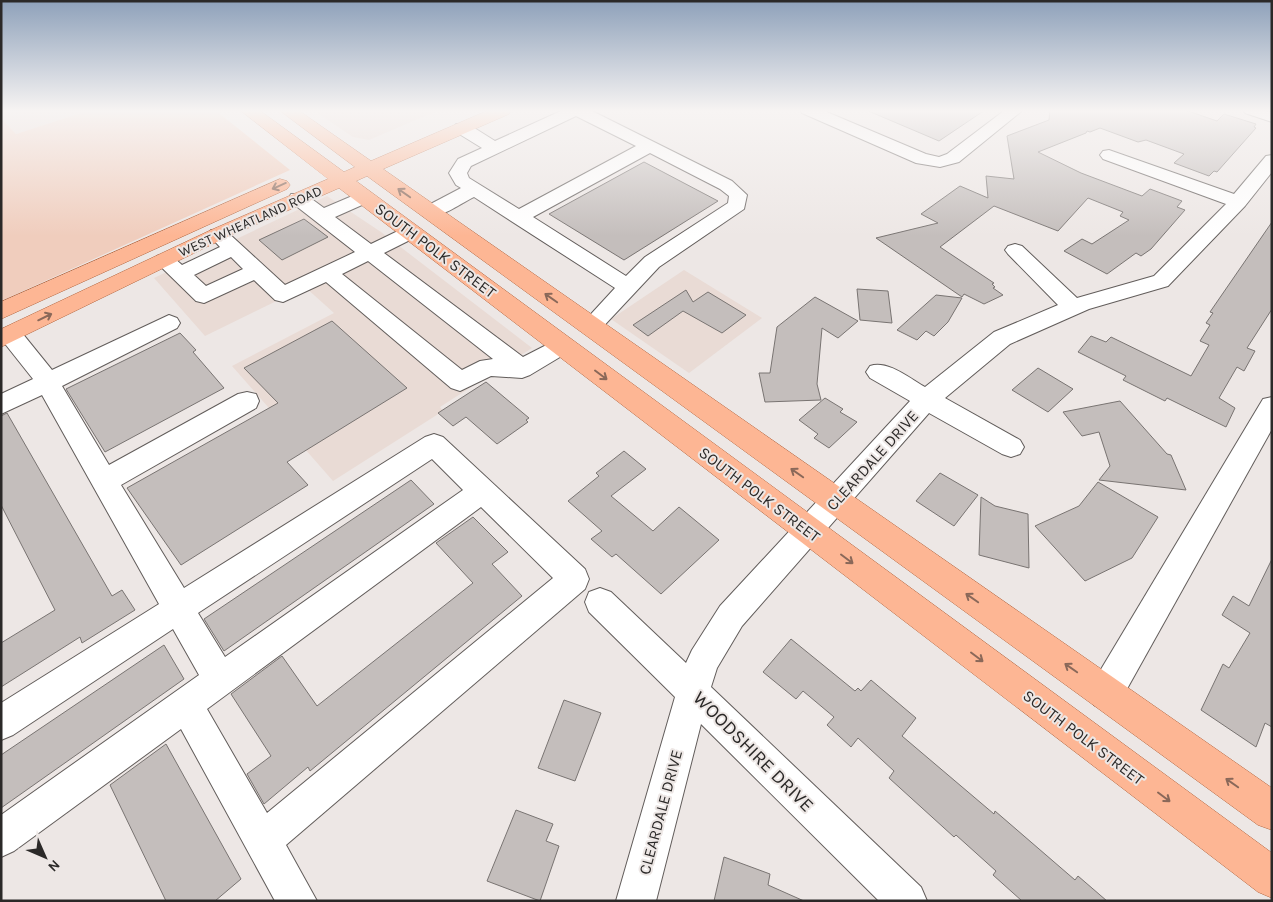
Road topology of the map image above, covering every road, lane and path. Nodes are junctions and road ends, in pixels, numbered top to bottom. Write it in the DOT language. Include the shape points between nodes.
graph roads {
  1 [pos="284,152"];
  2 [pos="353,152"];
  3 [pos="382,152"];
  4 [pos="486,152"];
  5 [pos="639,152"];
  6 [pos="662,152"];
  7 [pos="906,152"];
  8 [pos="961,152"];
  9 [pos="1109,156"];
  10 [pos="362,158"];
  11 [pos="1272,160"];
  12 [pos="307,179"];
  13 [pos="341,180"];
  14 [pos="474,189"];
  15 [pos="364,197"];
  16 [pos="1238,202"];
  17 [pos="430,212"];
  18 [pos="322,216"];
  19 [pos="519,217"];
  20 [pos="410,232"];
  21 [pos="218,234"];
  22 [pos="234,248"];
  23 [pos="1015,250"];
  24 [pos="370,251"];
  25 [pos="172,267"];
  26 [pos="257,270"];
  27 [pos="328,272"];
  28 [pos="628,286"];
  29 [pos="1072,307"];
  30 [pos="1,311"];
  31 [pos="169,323"];
  32 [pos="591,326"];
  33 [pos="4,331"];
  34 [pos="562,345"];
  35 [pos="522,369"];
  36 [pos="878,372"];
  37 [pos="47,382"];
  38 [pos="926,400"];
  39 [pos="247,401"];
  40 [pos="1,404"];
  41 [pos="1272,406"];
  42 [pos="1011,447"];
  43 [pos="104,481"];
  44 [pos="482,491"];
  45 [pos="837,501"];
  46 [pos="808,530"];
  47 [pos="600,602"];
  48 [pos="178,609"];
  49 [pos="220,680"];
  50 [pos="693,691"];
  51 [pos="1106,693"];
  52 [pos="186,705"];
  53 [pos="1,723"];
  54 [pos="1272,811"];
  55 [pos="1,838"];
  56 [pos="262,841"];
  57 [pos="1272,878"];
  58 [pos="892,894"];
  59 [pos="297,901"];
  60 [pos="636,901"];
  1 -- 12 [label="main road, SOUTH POLK STREET"];
  2 -- 10 [label="main road, SOUTH POLK STREET"];
  3 -- 10 [label="main road, WEST WHEATLAND ROAD"];
  4 -- 14 [label="street" via="464,163 458,173 462,181"];
  5 -- 19 [label="street"];
  6 -- 28 [label="street" via="726,185 738,195 737,205 652,262"];
  7 -- 8 [label="street" via="940,162"];
  9 -- 16 [label="street"];
  10 -- 12 [label="main road, WEST WHEATLAND ROAD"];
  10 -- 13 [label="main road, WEST WHEATLAND ROAD"];
  17 -- 10 [label="main road, SOUTH POLK STREET, one-way"];
  11 -- 16 [label="street, CLEARDALE DRIVE"];
  12 -- 13 [label="main road, SOUTH POLK STREET"];
  12 -- 13 [label="main road, WEST WHEATLAND ROAD"];
  12 -- 18 [label="street"];
  12 -- 21 [label="main road, WEST WHEATLAND ROAD"];
  12 -- 30 [label="main road, WEST WHEATLAND ROAD, one-way"];
  13 -- 15 [label="main road, SOUTH POLK STREET"];
  14 -- 17 [label="street"];
  14 -- 19 [label="street"];
  15 -- 18 [label="street"];
  15 -- 20 [label="main road, SOUTH POLK STREET"];
  16 -- 29 [label="street, CLEARDALE DRIVE" via="1161,281"];
  32 -- 17 [label="main road, SOUTH POLK STREET, one-way"];
  18 -- 24 [label="street"];
  19 -- 28 [label="street"];
  20 -- 24 [label="street"];
  20 -- 34 [label="main road, SOUTH POLK STREET"];
  21 -- 22 [label="street"];
  21 -- 25 [label="main road, WEST WHEATLAND ROAD"];
  22 -- 25 [label="street"];
  22 -- 26 [label="street"];
  23 -- 29 [label="street"];
  24 -- 27 [label="street"];
  24 -- 35 [label="street"];
  25 -- 26 [label="street" via="204,296"];
  33 -- 25 [label="main road, WEST WHEATLAND ROAD, one-way"];
  26 -- 27 [label="street" via="283,294"];
  27 -- 35 [label="street" via="460,382 488,366"];
  28 -- 32 [label="street"];
  29 -- 38 [label="street, CLEARDALE DRIVE" via="1002,338"];
  31 -- 37 [label="street"];
  32 -- 34 [label="main road"];
  45 -- 32 [label="main road, SOUTH POLK STREET, one-way"];
  33 -- 37 [label="street"];
  34 -- 35 [label="street"];
  34 -- 46 [label="main road, SOUTH POLK STREET, one-way"];
  36 -- 38 [label="street"];
  37 -- 40 [label="street"];
  37 -- 43 [label="street"];
  38 -- 42 [label="street"];
  38 -- 45 [label="street, CLEARDALE DRIVE"];
  39 -- 43 [label="street"];
  41 -- 51 [label="street"];
  43 -- 48 [label="street"];
  44 -- 48 [label="street" via="434,444"];
  44 -- 49 [label="street"];
  44 -- 56 [label="street" via="574,579"];
  45 -- 46 [label="street, CLEARDALE DRIVE"];
  51 -- 45 [label="main road, SOUTH POLK STREET, one-way"];
  46 -- 50 [label="street, CLEARDALE DRIVE" via="731,616 703,662"];
  46 -- 57 [label="main road, SOUTH POLK STREET, one-way"];
  47 -- 50 [label="street, WOODSHIRE DRIVE"];
  48 -- 49 [label="street"];
  48 -- 53 [label="street"];
  49 -- 52 [label="street"];
  50 -- 58 [label="street, WOODSHIRE DRIVE"];
  50 -- 60 [label="street, CLEARDALE DRIVE"];
  54 -- 51 [label="main road, SOUTH POLK STREET, one-way"];
  52 -- 55 [label="street"];
  52 -- 56 [label="street"];
  56 -- 59 [label="street"];
}
